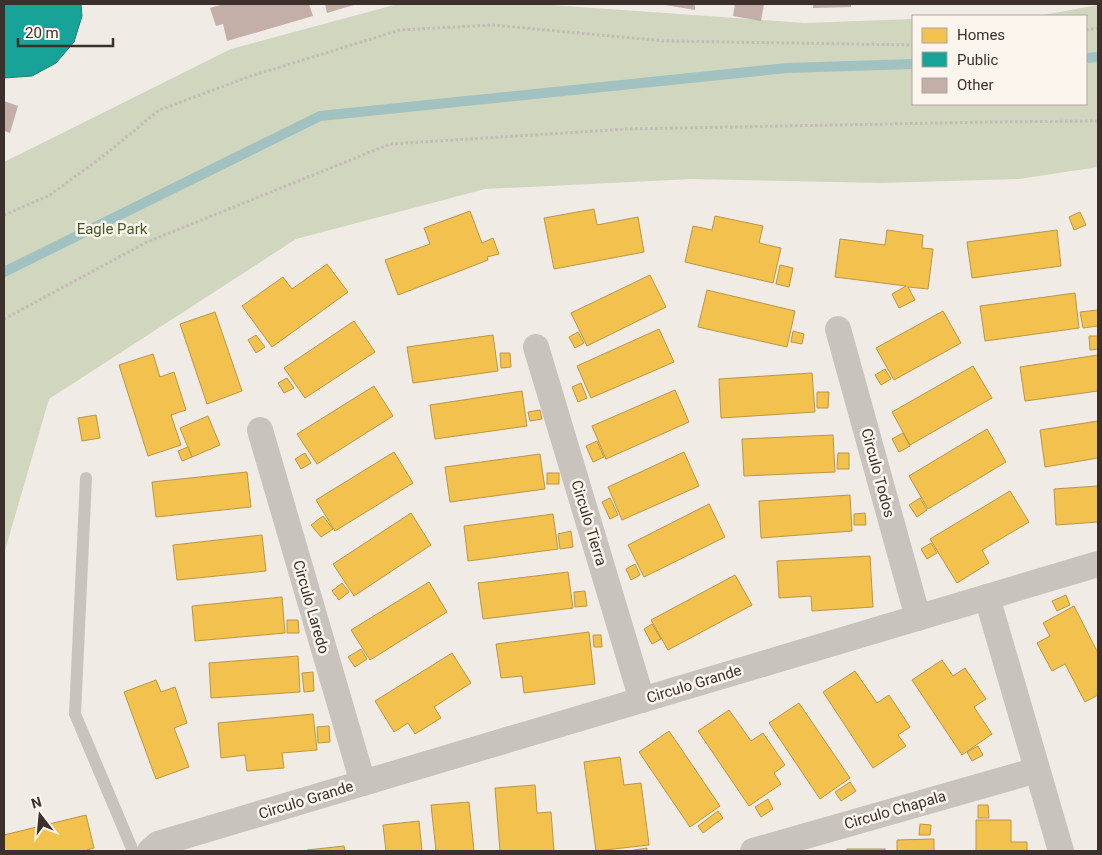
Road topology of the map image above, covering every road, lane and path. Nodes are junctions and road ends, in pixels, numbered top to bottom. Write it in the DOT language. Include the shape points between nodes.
graph roads {
  1 [pos="912,44"];
  2 [pos="1098,121"];
  3 [pos="4,215"];
  4 [pos="4,319"];
  5 [pos="838,329"];
  6 [pos="536,347"];
  7 [pos="260,430"];
  8 [pos="86,478"];
  9 [pos="1098,564"];
  10 [pos="987,597"];
  11 [pos="918,618"];
  12 [pos="642,700"];
  13 [pos="1037,770"];
  14 [pos="363,783"];
  15 [pos="133,851"];
  16 [pos="150,851"];
  17 [pos="753,851"];
  18 [pos="1061,851"];
  1 -- 3 [label="path" via="665,41 492,25 400,30 251,76 159,110 50,196"];
  2 -- 4 [label="path" via="627,129 390,144 147,242"];
  5 -- 11 [label="street, Circulo Todos"];
  6 -- 12 [label="street, Circulo Tierra"];
  7 -- 14 [label="street, Circulo Laredo"];
  8 -- 15 [label="lane" via="75,714"];
  9 -- 10 [label="street, Circulo Grande"];
  10 -- 11 [label="street, Circulo Grande"];
  10 -- 13 [label="street"];
  11 -- 12 [label="street, Circulo Grande"];
  12 -- 14 [label="street, Circulo Grande"];
  13 -- 17 [label="street, Circulo Chapala"];
  13 -- 18 [label="street"];
  14 -- 16 [label="street, Circulo Grande" via="158,844"];
}
